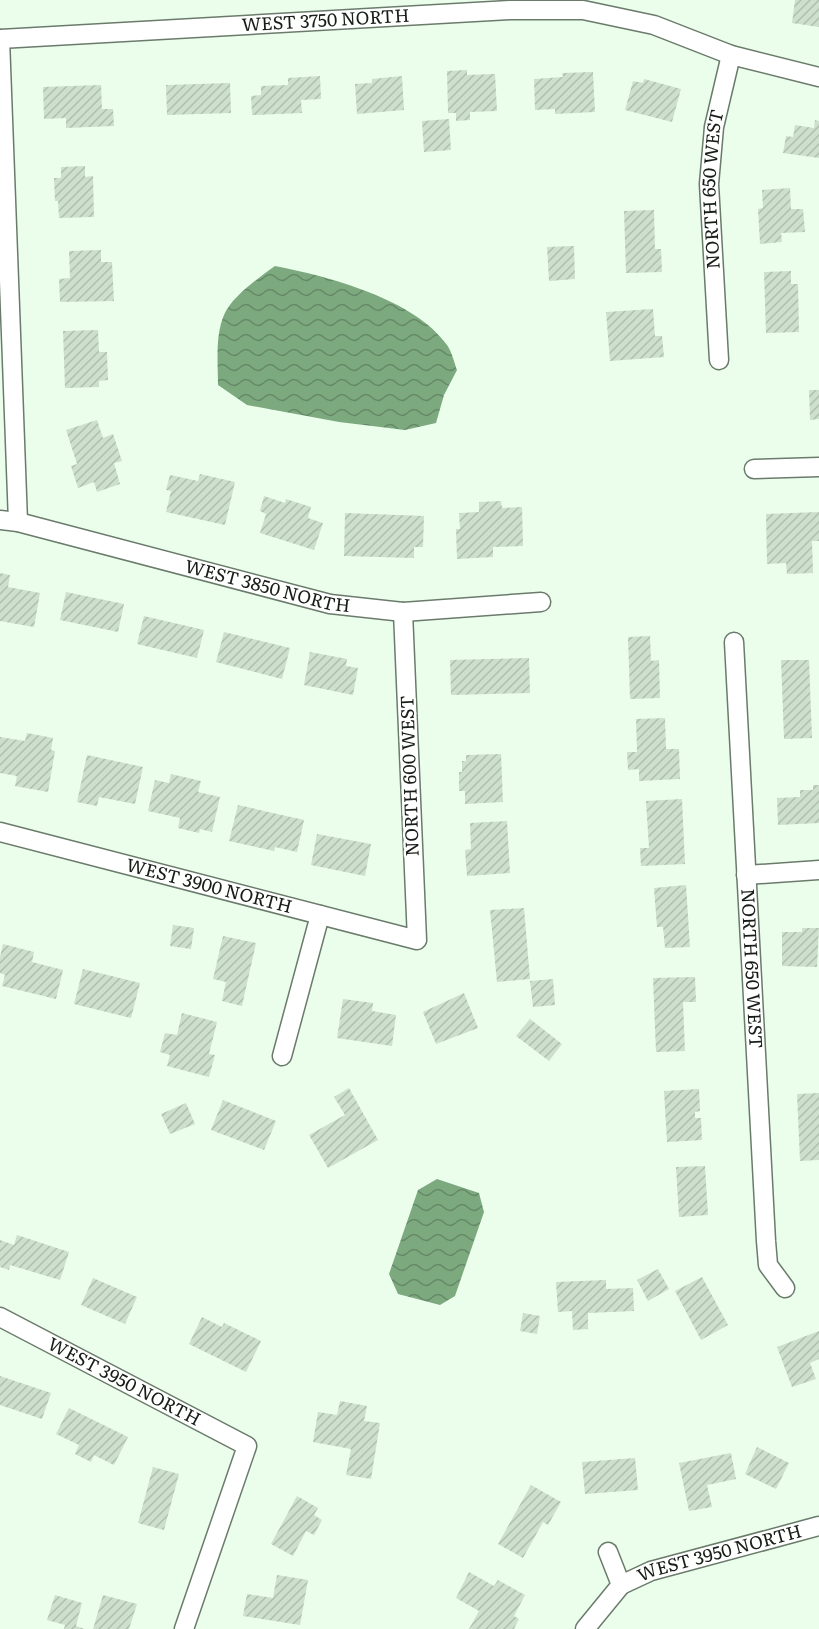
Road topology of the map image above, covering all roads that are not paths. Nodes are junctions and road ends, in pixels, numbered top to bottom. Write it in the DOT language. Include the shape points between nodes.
graph roads {
  1 [pos="510,5"];
  2 [pos="0,39"];
  3 [pos="731,56"];
  4 [pos="819,77"];
  5 [pos="719,360"];
  6 [pos="819,467"];
  7 [pos="754,469"];
  8 [pos="9,521"];
  9 [pos="541,602"];
  10 [pos="403,612"];
  11 [pos="734,642"];
  12 [pos="0,832"];
  13 [pos="819,870"];
  14 [pos="746,875"];
  15 [pos="320,915"];
  16 [pos="417,940"];
  17 [pos="282,1056"];
  18 [pos="785,1288"];
  19 [pos="0,1317"];
  20 [pos="819,1526"];
  21 [pos="608,1552"];
  22 [pos="621,1585"];
  23 [pos="184,1629"];
  24 [pos="585,1629"];
  1 -- 2 [label="street, WEST 3750 NORTH"];
  1 -- 3 [label="street, WEST 3750 NORTH" via="583,10 644,22"];
  2 -- 8 [label="street"];
  3 -- 4 [label="street, WEST 3750 NORTH"];
  3 -- 5 [label="street, NORTH 650 WEST" via="714,127 709,184"];
  6 -- 7 [label="street"];
  8 -- 10 [label="street, WEST 3850 NORTH" via="330,604"];
  9 -- 10 [label="street, WEST 3850 NORTH"];
  10 -- 16 [label="street, NORTH 600 WEST"];
  11 -- 14 [label="street, NORTH 650 WEST"];
  12 -- 15 [label="street, WEST 3900 NORTH"];
  13 -- 14 [label="street"];
  14 -- 18 [label="street, NORTH 650 WEST" via="768,1265"];
  15 -- 16 [label="street, WEST 3900 NORTH"];
  15 -- 17 [label="street"];
  19 -- 23 [label="street, WEST 3950 NORTH" via="247,1446"];
  20 -- 22 [label="street, WEST 3950 NORTH" via="651,1570"];
  21 -- 22 [label="street"];
  22 -- 24 [label="street"];
}
